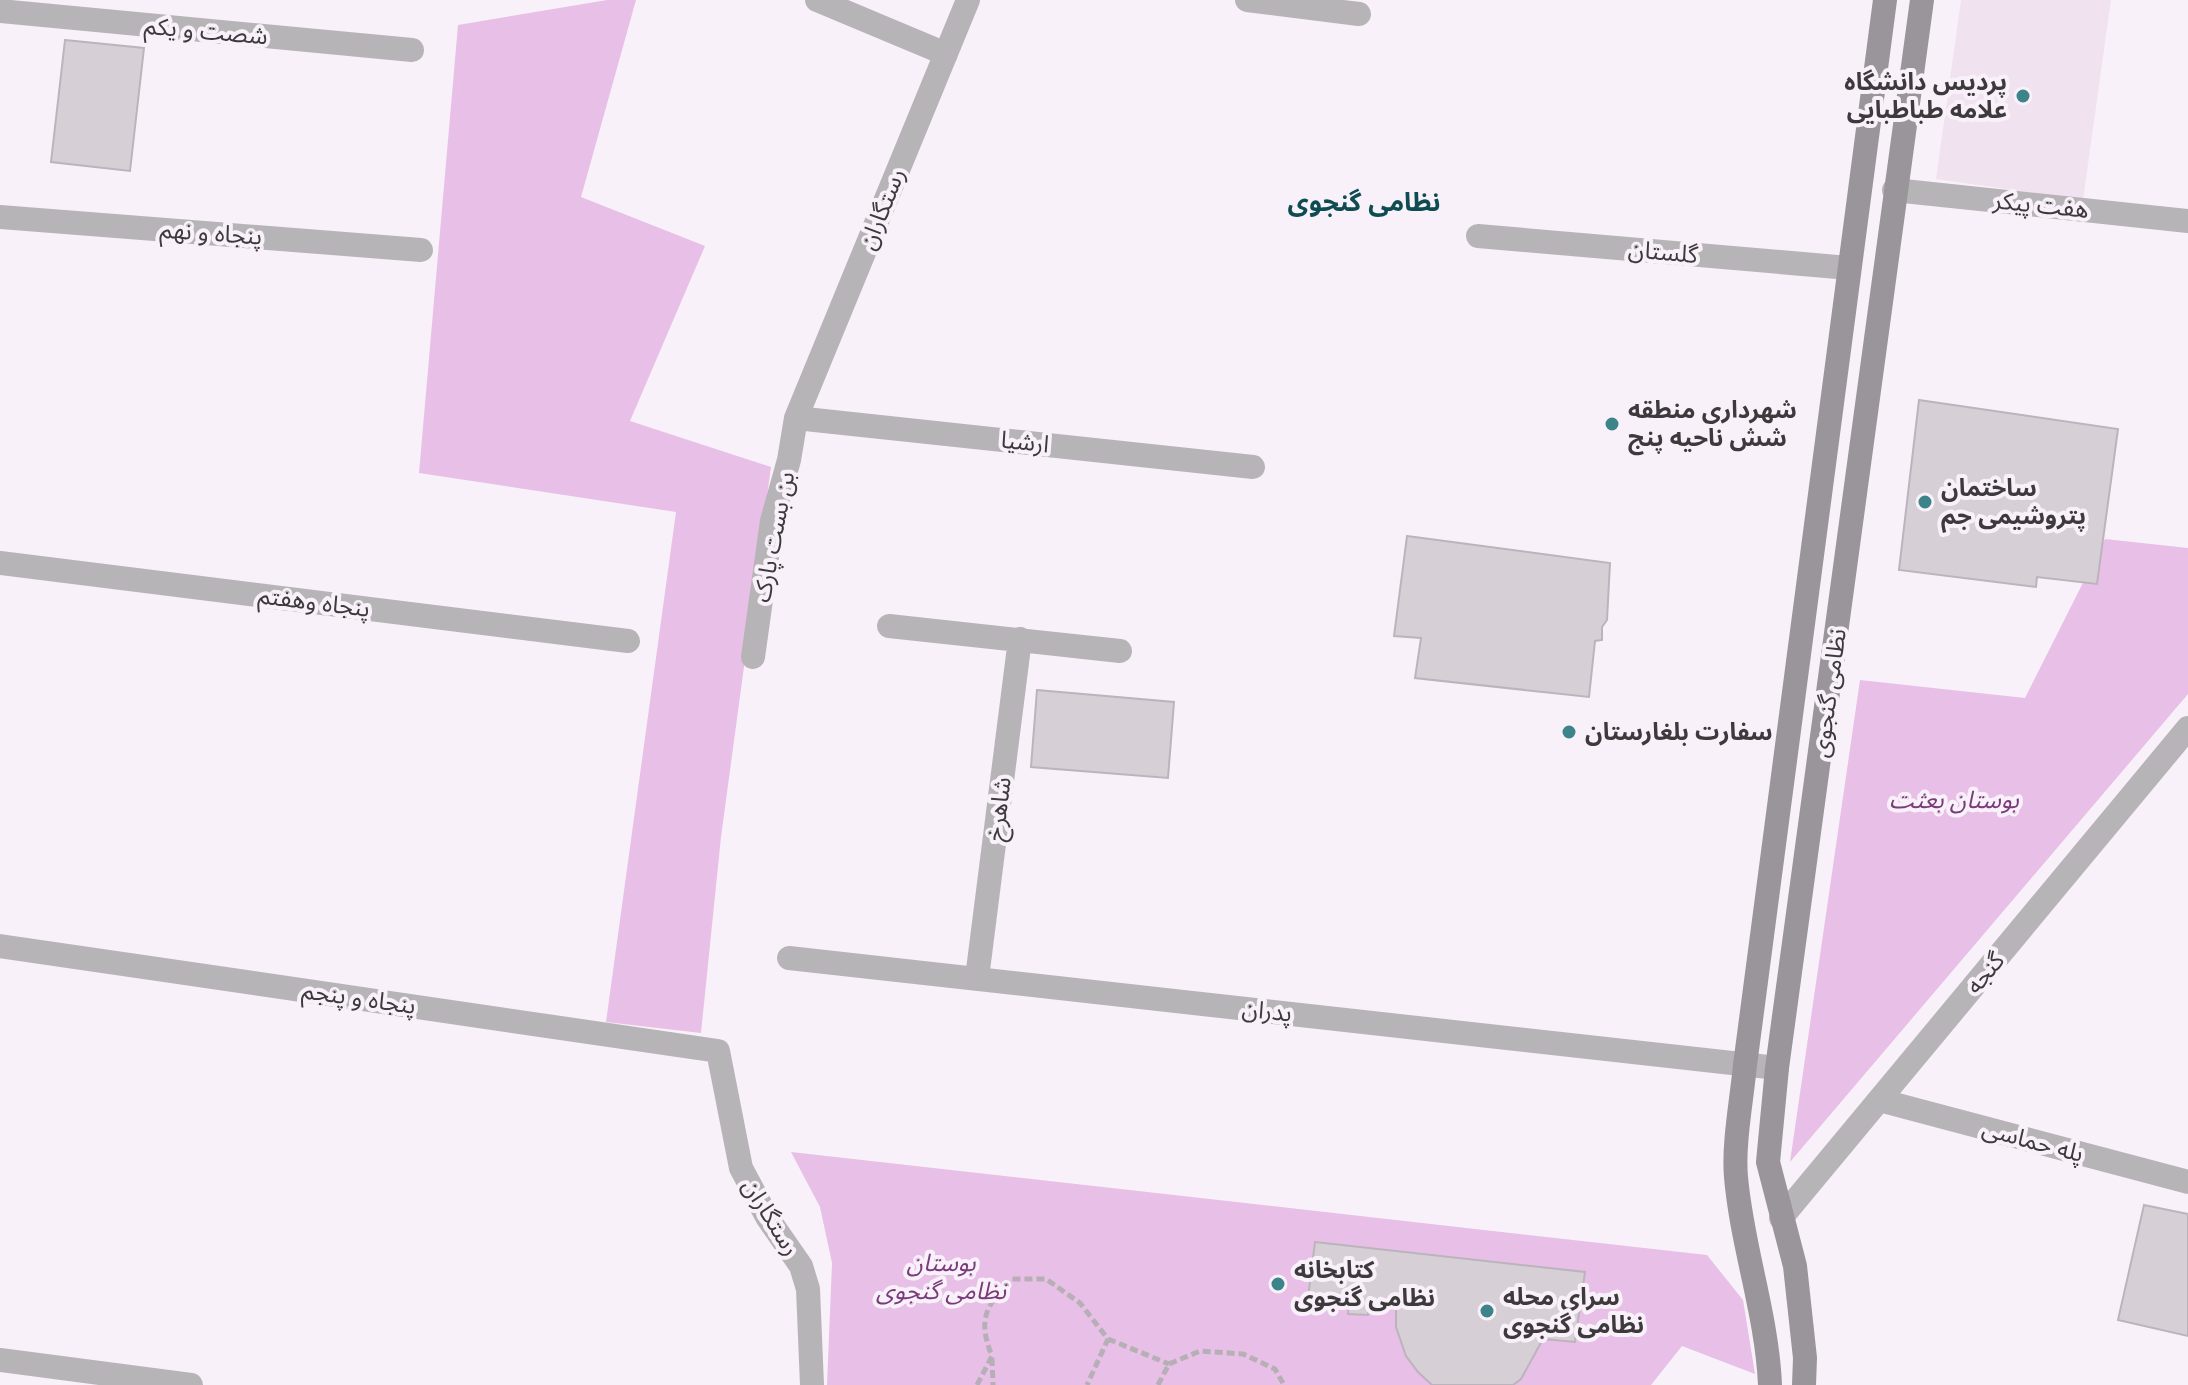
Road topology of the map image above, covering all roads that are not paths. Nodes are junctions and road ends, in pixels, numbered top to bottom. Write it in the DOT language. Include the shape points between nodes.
graph roads {
  1 [pos="817,0"];
  2 [pos="968,0"];
  3 [pos="1247,0"];
  4 [pos="1885,0"];
  5 [pos="1922,0"];
  6 [pos="0,11"];
  7 [pos="1359,14"];
  8 [pos="412,50"];
  9 [pos="946,54"];
  10 [pos="1860,187"];
  11 [pos="1894,190"];
  12 [pos="0,217"];
  13 [pos="2188,221"];
  14 [pos="1478,236"];
  15 [pos="421,250"];
  16 [pos="1849,268"];
  17 [pos="1887,272"];
  18 [pos="796,418"];
  19 [pos="1253,467"];
  20 [pos="0,563"];
  21 [pos="889,626"];
  22 [pos="1020,639"];
  23 [pos="628,641"];
  24 [pos="1120,651"];
  25 [pos="753,657"];
  26 [pos="2183,742"];
  27 [pos="0,946"];
  28 [pos="789,958"];
  29 [pos="977,978"];
  30 [pos="718,1051"];
  31 [pos="1745,1065"];
  32 [pos="1777,1068"];
  33 [pos="1879,1100"];
  34 [pos="2188,1182"];
  35 [pos="1781,1218"];
  36 [pos="1744,1239"];
  37 [pos="0,1360"];
  38 [pos="191,1385"];
  39 [pos="812,1385"];
  40 [pos="1770,1385"];
  41 [pos="1804,1385"];
  1 -- 9 [label="street"];
  2 -- 9 [label="street, رستگاران"];
  3 -- 7 [label="street"];
  4 -- 10 [label="street, نظامی گنجوی"];
  5 -- 11 [label="street, نظامی گنجوی"];
  6 -- 8 [label="street, شصت و یکم"];
  9 -- 18 [label="street, رستگاران"];
  10 -- 11 [label="street"];
  10 -- 16 [label="street, نظامی گنجوی"];
  11 -- 13 [label="street, هفت پیکر"];
  11 -- 17 [label="street, نظامی گنجوی"];
  12 -- 15 [label="street, پنجاه و نهم"];
  14 -- 16 [label="street, گلستان"];
  16 -- 17 [label="street"];
  16 -- 31 [label="street, نظامی گنجوی"];
  17 -- 32 [label="street, نظامی گنجوی"];
  18 -- 19 [label="street, ارشیا"];
  18 -- 25 [label="street, بن بست پارک" via="772,521"];
  20 -- 23 [label="street, پنجاه وهفتم"];
  21 -- 22 [label="street"];
  22 -- 24 [label="street"];
  22 -- 29 [label="street, شاهرخ"];
  26 -- 33 [label="street, گنجه"];
  27 -- 30 [label="street, پنجاه و پنجم"];
  28 -- 29 [label="street, پدران"];
  29 -- 31 [label="street, پدران"];
  30 -- 39 [label="street, رستگاران" via="741,1168 801,1266 808,1289"];
  31 -- 32 [label="street, پدران"];
  31 -- 36 [label="street, نظامی گنجوی" via="1735,1173"];
  32 -- 35 [label="street, نظامی گنجوی" via="1768,1162"];
  33 -- 34 [label="street, پله حماسی"];
  33 -- 35 [label="street, گنجه"];
  35 -- 36 [label="street"];
  35 -- 41 [label="street, نظامی گنجوی" via="1800,1296"];
  36 -- 40 [label="street, نظامی گنجوی" via="1763,1317"];
  37 -- 38 [label="street"];
}
